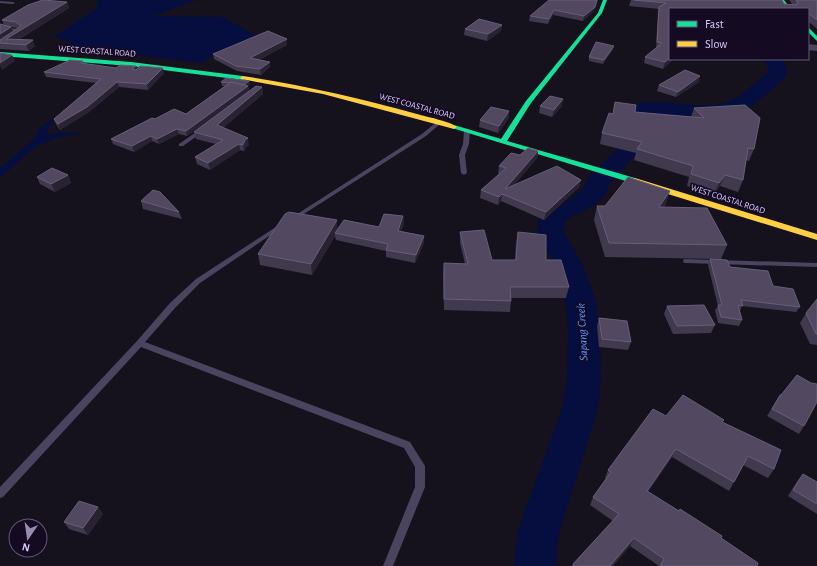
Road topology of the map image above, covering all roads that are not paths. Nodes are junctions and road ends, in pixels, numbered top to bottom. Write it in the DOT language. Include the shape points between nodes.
graph roads {
  1 [pos="605,0"];
  2 [pos="782,0"];
  3 [pos="0,2"];
  4 [pos="13,3"];
  5 [pos="788,8"];
  6 [pos="0,28"];
  7 [pos="809,30"];
  8 [pos="12,38"];
  9 [pos="817,39"];
  10 [pos="0,54"];
  11 [pos="439,122"];
  12 [pos="209,126"];
  13 [pos="467,131"];
  14 [pos="503,142"];
  15 [pos="181,145"];
  16 [pos="464,173"];
  17 [pos="817,237"];
  18 [pos="686,261"];
  19 [pos="817,264"];
  20 [pos="140,343"];
  21 [pos="0,494"];
  22 [pos="388,566"];
  1 -- 14 [label="main road" via="600,13 528,102"];
  2 -- 5 [label="main road"];
  3 -- 4 [label="lane"];
  6 -- 8 [label="lane" via="20,32"];
  7 -- 9 [label="main road"];
  10 -- 11 [label="main road, WEST COASTAL ROAD" via="188,70 264,85 318,92"];
  11 -- 13 [label="main road, WEST COASTAL ROAD"];
  11 -- 20 [label="lane" via="424,135 198,281 173,304"];
  12 -- 15 [label="lane"];
  13 -- 14 [label="main road, WEST COASTAL ROAD"];
  13 -- 16 [label="lane" via="462,155"];
  14 -- 17 [label="main road, WEST COASTAL ROAD" via="623,176"];
  18 -- 19 [label="lane"];
  20 -- 21 [label="lane"];
  20 -- 22 [label="lane" via="407,445 420,466 420,487"];
}
